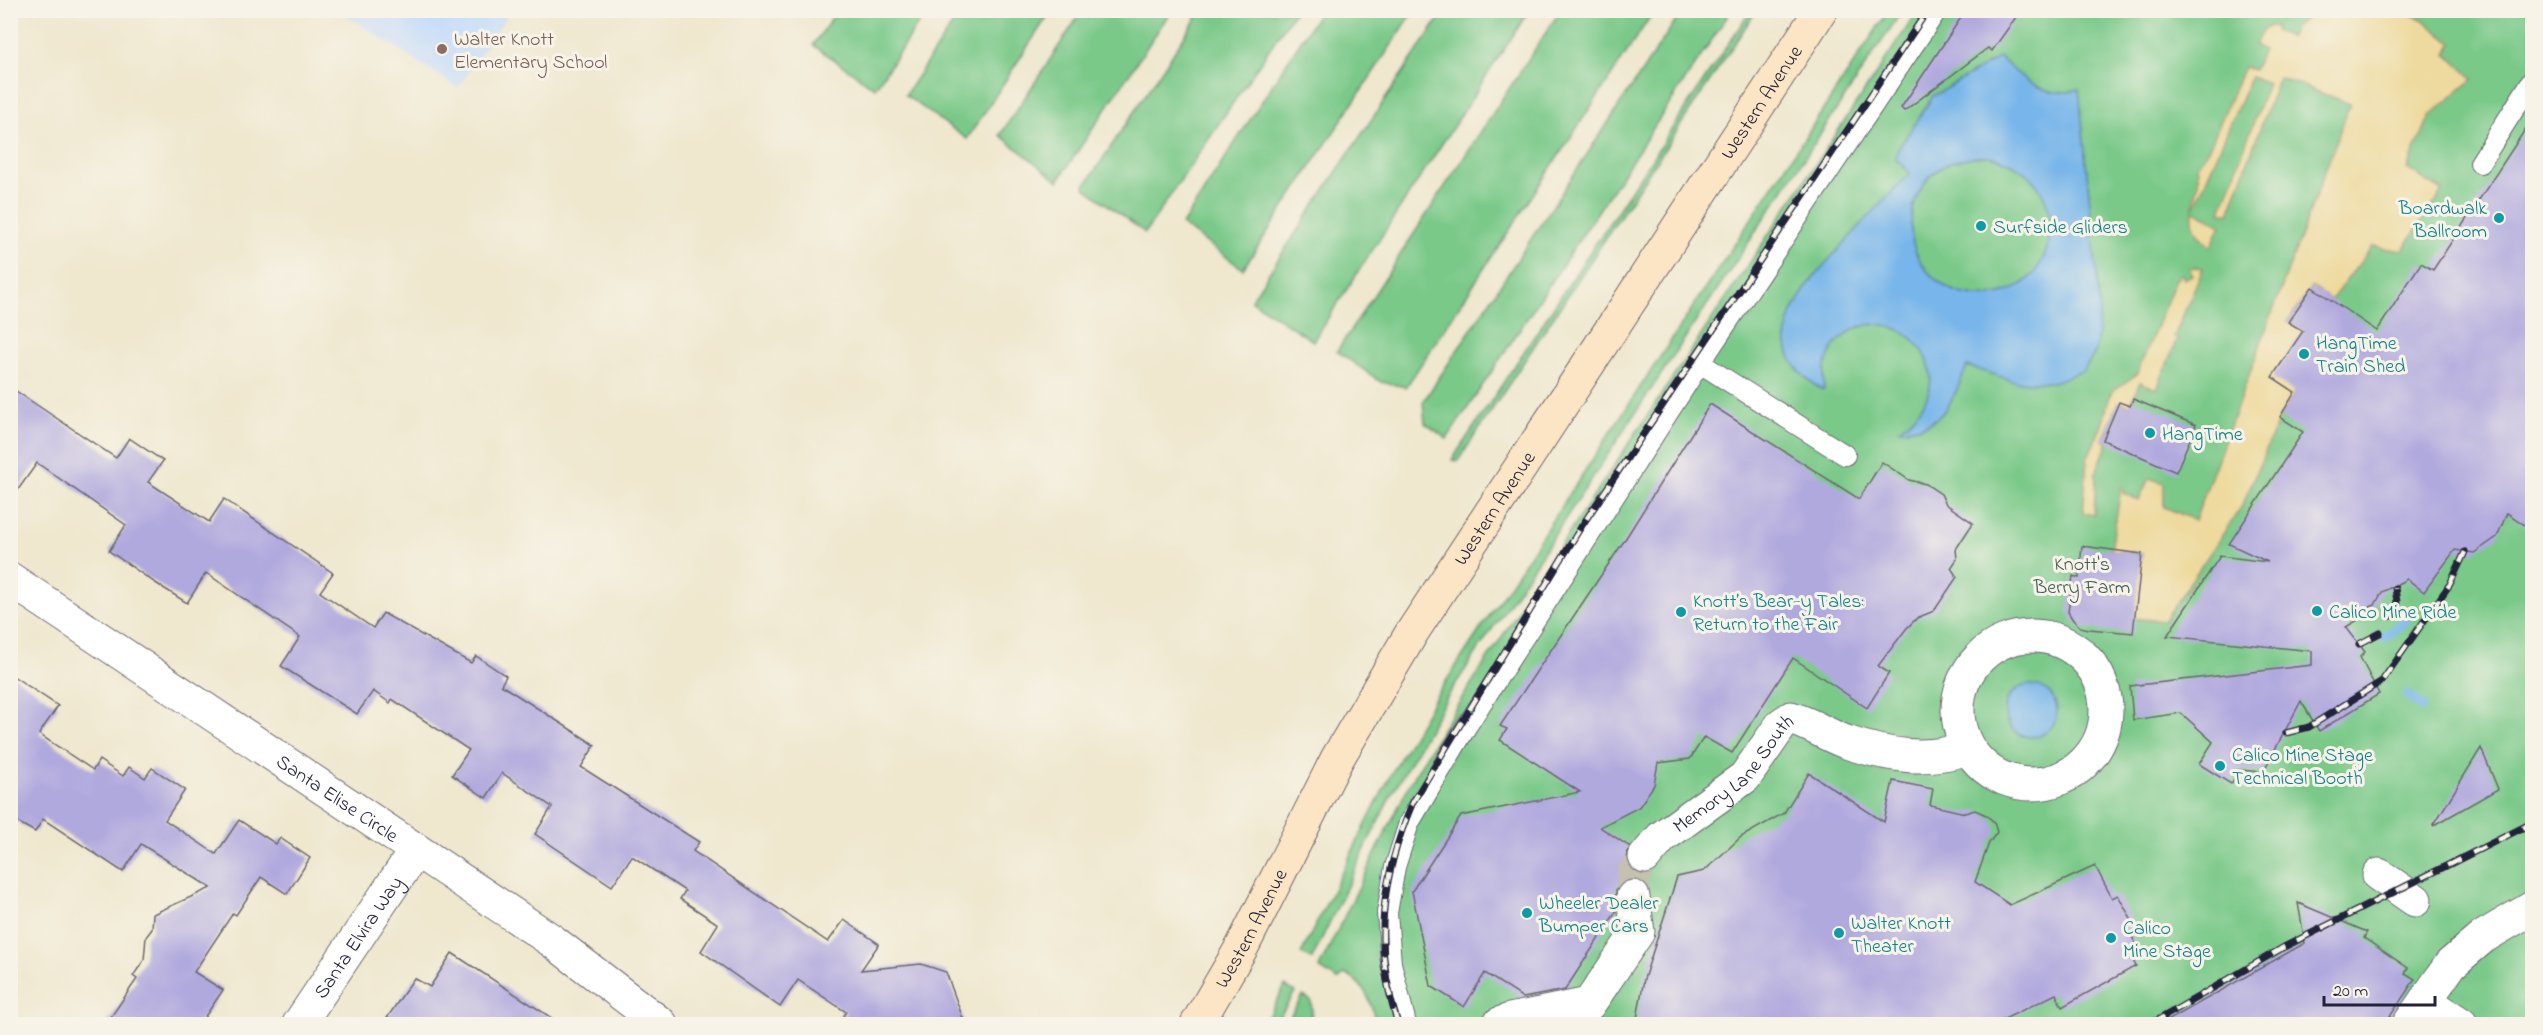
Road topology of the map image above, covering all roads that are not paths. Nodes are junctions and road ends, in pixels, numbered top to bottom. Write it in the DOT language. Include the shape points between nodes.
graph roads {
  1 [pos="1821,10"];
  2 [pos="1937,10"];
  3 [pos="2532,81"];
  4 [pos="2480,163"];
  5 [pos="1700,363"];
  6 [pos="1845,455"];
  7 [pos="10,579"];
  8 [pos="1968,748"];
  9 [pos="416,850"];
  10 [pos="1645,857"];
  11 [pos="2379,875"];
  12 [pos="1633,897"];
  13 [pos="2415,900"];
  14 [pos="2532,908"];
  15 [pos="2417,1013"];
  16 [pos="299,1024"];
  17 [pos="661,1024"];
  18 [pos="1197,1024"];
  19 [pos="1406,1024"];
  20 [pos="1499,1024"];
  21 [pos="2461,1024"];
  1 -- 18 [label="main road, Western Avenue" via="1410,634 1337,759 1243,945"];
  2 -- 5 [label="lane"];
  3 -- 4 [label="lane"];
  5 -- 6 [label="lane"];
  5 -- 19 [label="lane" via="1468,724 1409,824 1386,913 1391,963"];
  7 -- 9 [label="street, Santa Elise Circle"];
  8 -- 8 [label="street" via="1983,766 2004,779 2028,784 2051,782 2074,771 2091,755 2102,733 2106,708 2101,683 2088,662 2068,645 2044,637 2006,640 1972,666 1962,685 1959,717"];
  8 -- 10 [label="street, Memory Lane South" via="1917,758 1846,741 1791,718 1782,724 1745,777 1662,837"];
  9 -- 16 [label="street, Santa Elvira Way"];
  9 -- 17 [label="street, Santa Elise Circle" via="551,940"];
  11 -- 13 [label="street"];
  12 -- 20 [label="street" via="1638,932 1589,1004"];
  14 -- 15 [label="street" via="2483,937 2451,964"];
  15 -- 21 [label="street"];
}
